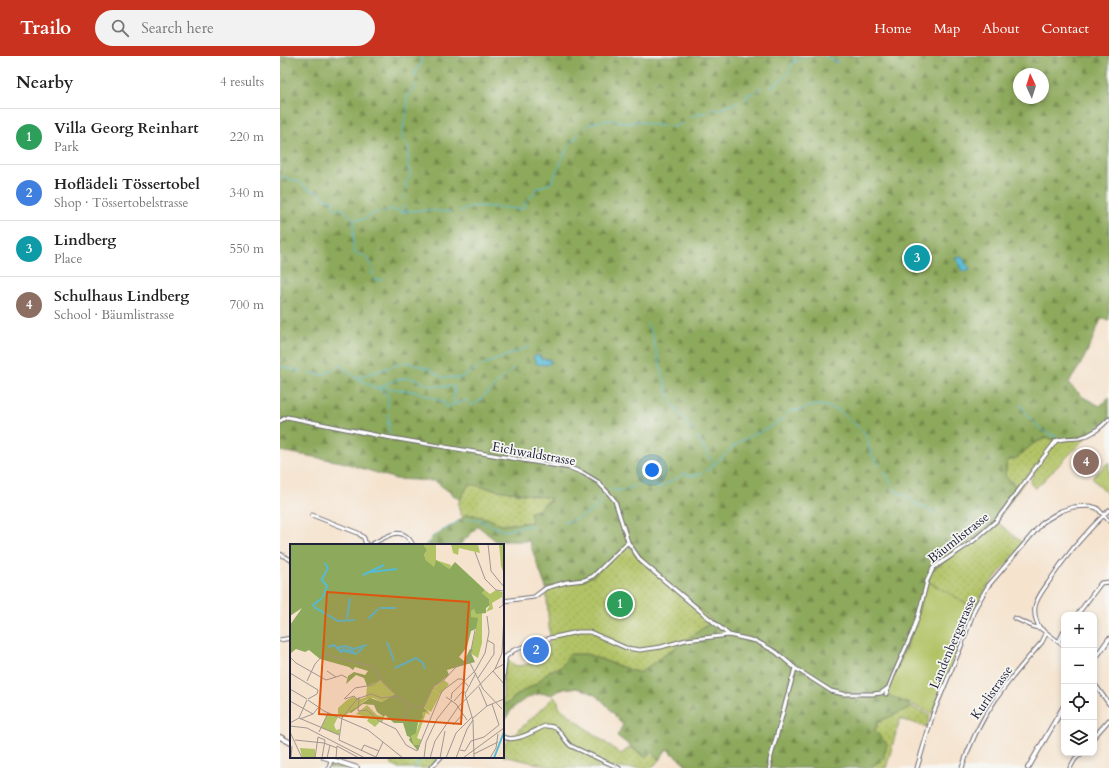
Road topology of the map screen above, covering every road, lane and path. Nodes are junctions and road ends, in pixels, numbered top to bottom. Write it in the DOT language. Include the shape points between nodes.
graph roads {
  1 [pos="1109,419"];
  2 [pos="280,421"];
  3 [pos="1109,510"];
  4 [pos="312,515"];
  5 [pos="1103,515"];
  6 [pos="1109,521"];
  7 [pos="628,542"];
  8 [pos="366,544"];
  9 [pos="372,544"];
  10 [pos="412,544"];
  11 [pos="280,554"];
  12 [pos="290,559"];
  13 [pos="1109,582"];
  14 [pos="504,601"];
  15 [pos="1079,612"];
  16 [pos="1014,618"];
  17 [pos="1040,628"];
  18 [pos="1046,634"];
  19 [pos="729,635"];
  20 [pos="290,638"];
  21 [pos="1061,638"];
  22 [pos="1109,639"];
  23 [pos="280,640"];
  24 [pos="1059,642"];
  25 [pos="1097,656"];
  26 [pos="504,658"];
  27 [pos="795,668"];
  28 [pos="1095,684"];
  29 [pos="888,688"];
  30 [pos="886,694"];
  31 [pos="1109,704"];
  32 [pos="1061,711"];
  33 [pos="1109,720"];
  34 [pos="1097,734"];
  35 [pos="280,737"];
  36 [pos="504,737"];
  37 [pos="290,742"];
  38 [pos="1078,756"];
  39 [pos="326,758"];
  40 [pos="440,758"];
  41 [pos="331,760"];
  42 [pos="329,768"];
  43 [pos="358,768"];
  44 [pos="432,768"];
  45 [pos="619,768"];
  46 [pos="770,768"];
  47 [pos="917,768"];
  48 [pos="962,768"];
  49 [pos="1028,768"];
  50 [pos="1070,768"];
  1 -- 29 [label="street, Bäumlistrasse" via="1089,435 1056,441 996,521 972,542 933,568 913,631"];
  2 -- 7 [label="street, Eichwaldstrasse" via="285,417 570,468 598,482 615,501"];
  3 -- 5 [label="street"];
  4 -- 8 [label="street" via="358,533 364,538"];
  5 -- 6 [label="street, Landenbergstrasse"];
  5 -- 17 [label="street" via="1065,558 1042,591 1035,612"];
  5 -- 47 [label="street, Landenbergstrasse" via="1098,508 1090,506 1073,507 1051,516 988,586 975,608 932,714"];
  7 -- 14 [label="street" via="593,576 546,588 534,597"];
  7 -- 19 [label="street, Eichwaldstrasse" via="641,561"];
  9 -- 10 [label="street" via="396,533 404,533"];
  11 -- 12 [label="street"];
  13 -- 15 [label="street" via="1101,583"];
  16 -- 17 [label="street"];
  17 -- 18 [label="street"];
  18 -- 24 [label="street"];
  18 -- 48 [label="street, Kurlistrasse" via="989,708 975,734"];
  19 -- 26 [label="street" via="686,640 640,650 626,648 590,632 578,632 514,650"];
  19 -- 27 [label="street" via="756,641 776,652"];
  20 -- 23 [label="street"];
  21 -- 24 [label="street"];
  22 -- 25 [label="street"];
  27 -- 29 [label="street" via="831,691 843,694 881,693"];
  27 -- 46 [label="street"];
  28 -- 31 [label="street"];
  29 -- 30 [label="street, Bäumlistrasse"];
  32 -- 49 [label="street"];
  33 -- 34 [label="street"];
  35 -- 37 [label="street"];
  36 -- 45 [label="street" via="515,739 545,726 551,726 560,731 571,746"];
  38 -- 50 [label="street"];
  39 -- 41 [label="street"];
  40 -- 44 [label="street"];
  41 -- 42 [label="street"];
  41 -- 43 [label="street"];
}
